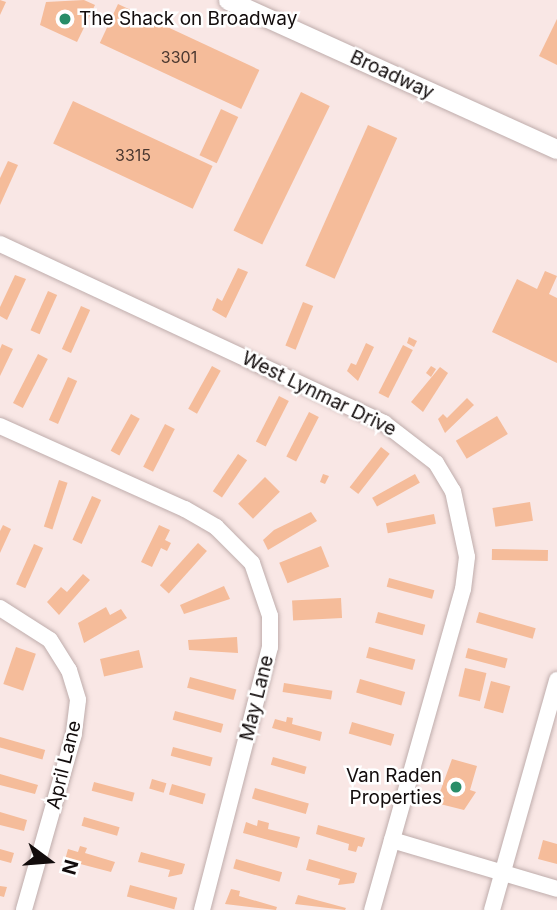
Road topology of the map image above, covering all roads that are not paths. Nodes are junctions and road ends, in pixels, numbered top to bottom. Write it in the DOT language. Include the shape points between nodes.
graph roads {
  1 [pos="228,0"];
  2 [pos="557,149"];
  3 [pos="0,244"];
  4 [pos="0,426"];
  5 [pos="0,608"];
  6 [pos="557,680"];
  7 [pos="392,840"];
  8 [pos="503,873"];
  9 [pos="557,888"];
  10 [pos="24,910"];
  11 [pos="202,910"];
  12 [pos="372,910"];
  13 [pos="492,910"];
  1 -- 2 [label="street, Broadway"];
  3 -- 7 [label="street, West Lynmar Drive" via="384,423 436,463 453,491 463,525 466,568"];
  4 -- 11 [label="street, May Lane" via="185,509 216,527 252,563 270,616 270,647"];
  5 -- 10 [label="street, April Lane" via="50,640 69,670 78,700 74,734"];
  6 -- 8 [label="street"];
  7 -- 8 [label="street"];
  7 -- 12 [label="street, West Lynmar Drive"];
  8 -- 9 [label="street"];
  8 -- 13 [label="street"];
}
